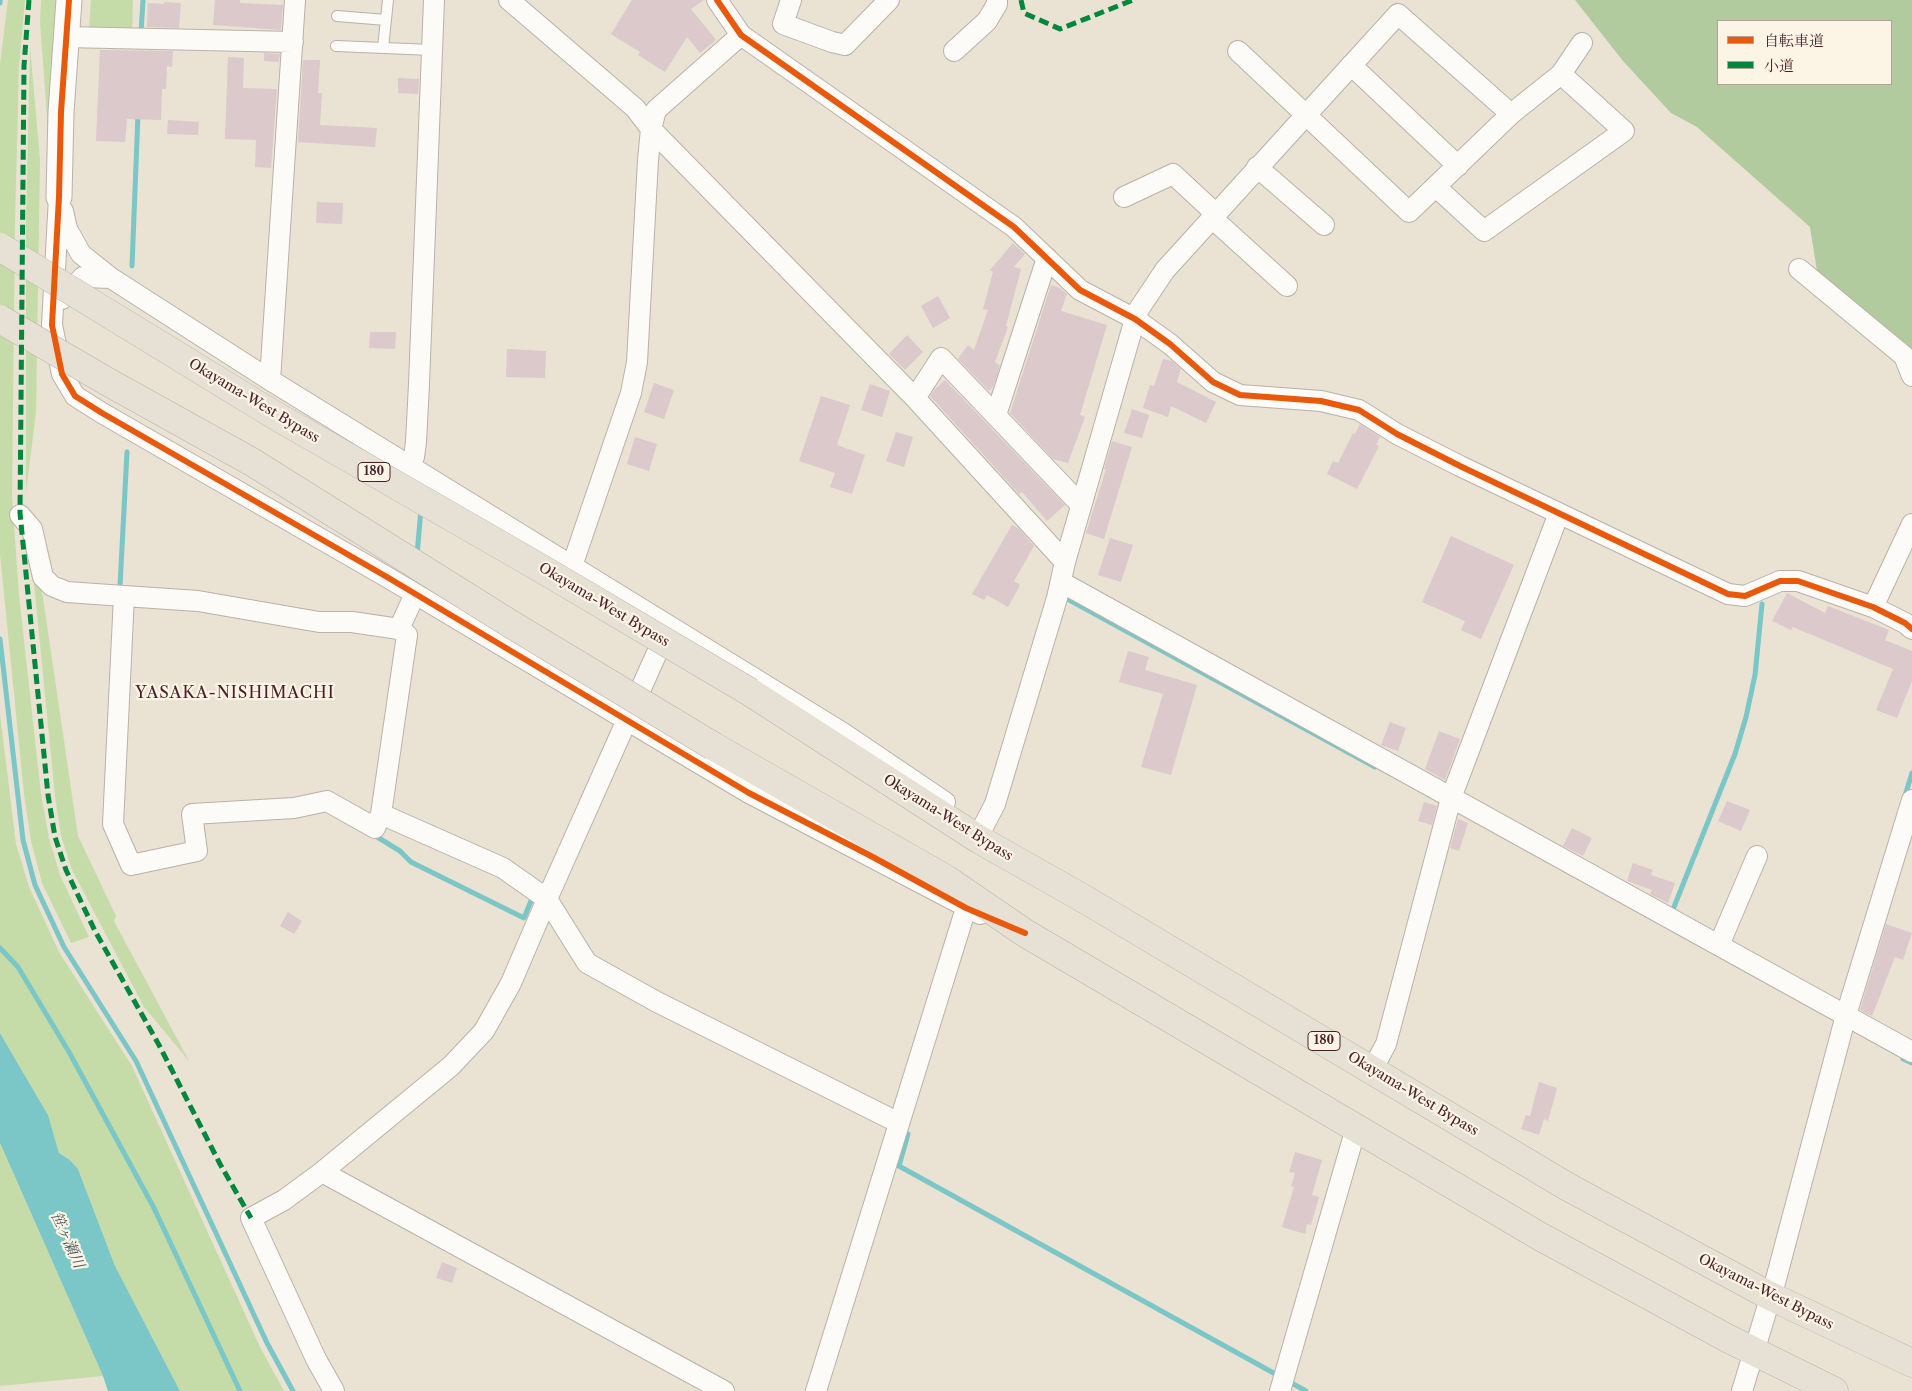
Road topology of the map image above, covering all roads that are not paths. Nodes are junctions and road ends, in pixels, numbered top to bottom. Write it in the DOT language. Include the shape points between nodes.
graph roads {
  1 [pos="70,0"];
  2 [pos="295,0"];
  3 [pos="388,0"];
  4 [pos="434,0"];
  5 [pos="509,0"];
  6 [pos="717,0"];
  7 [pos="791,0"];
  8 [pos="889,0"];
  9 [pos="996,0"];
  10 [pos="337,16"];
  11 [pos="386,20"];
  12 [pos="742,35"];
  13 [pos="65,37"];
  14 [pos="293,42"];
  15 [pos="1582,43"];
  16 [pos="336,46"];
  17 [pos="383,48"];
  18 [pos="432,50"];
  19 [pos="954,51"];
  20 [pos="1238,51"];
  21 [pos="1351,65"];
  22 [pos="1561,74"];
  23 [pos="1306,114"];
  24 [pos="1511,114"];
  25 [pos="651,130"];
  26 [pos="1458,166"];
  27 [pos="1257,167"];
  28 [pos="1436,187"];
  29 [pos="59,197"];
  30 [pos="1124,197"];
  31 [pos="1213,215"];
  32 [pos="1324,225"];
  33 [pos="0,246"];
  34 [pos="1047,258"];
  35 [pos="1798,269"];
  36 [pos="111,278"];
  37 [pos="1286,286"];
  38 [pos="0,319"];
  39 [pos="1135,320"];
  40 [pos="52,325"];
  41 [pos="1912,376"];
  42 [pos="270,380"];
  43 [pos="917,394"];
  44 [pos="996,415"];
  45 [pos="408,466"];
  46 [pos="1081,505"];
  47 [pos="1559,514"];
  48 [pos="20,515"];
  49 [pos="1912,524"];
  50 [pos="1065,562"];
  51 [pos="572,566"];
  52 [pos="1059,591"];
  53 [pos="415,594"];
  54 [pos="124,596"];
  55 [pos="1873,606"];
  56 [pos="669,626"];
  57 [pos="399,629"];
  58 [pos="1912,629"];
  59 [pos="627,720"];
  60 [pos="1912,800"];
  61 [pos="1449,804"];
  62 [pos="381,814"];
  63 [pos="983,827"];
  64 [pos="1757,856"];
  65 [pos="547,899"];
  66 [pos="1086,900"];
  67 [pos="966,908"];
  68 [pos="1025,933"];
  69 [pos="1719,945"];
  70 [pos="1846,1015"];
  71 [pos="1912,1052"];
  72 [pos="1372,1070"];
  73 [pos="899,1123"];
  74 [pos="1356,1128"];
  75 [pos="322,1172"];
  76 [pos="1770,1296"];
  77 [pos="1753,1351"];
  78 [pos="1912,1363"];
  79 [pos="1283,1383"];
  80 [pos="334,1391"];
  81 [pos="724,1391"];
  82 [pos="816,1391"];
  83 [pos="1742,1391"];
  84 [pos="1834,1391"];
  1 -- 13 [label="street"];
  2 -- 14 [label="street"];
  3 -- 11 [label="lane"];
  4 -- 18 [label="street"];
  5 -- 25 [label="street" via="636,108"];
  6 -- 12 [label="street"];
  7 -- 8 [label="street" via="783,24 845,45"];
  9 -- 19 [label="street" via="987,21"];
  10 -- 11 [label="lane"];
  11 -- 17 [label="lane"];
  12 -- 25 [label="street" via="656,110"];
  12 -- 34 [label="street" via="1014,227"];
  13 -- 14 [label="street"];
  13 -- 29 [label="street"];
  14 -- 42 [label="street"];
  15 -- 22 [label="street"];
  16 -- 17 [label="lane"];
  17 -- 18 [label="lane"];
  18 -- 45 [label="street" via="417,422 414,457"];
  20 -- 23 [label="street"];
  21 -- 23 [label="street"];
  21 -- 24 [label="street" via="1398,14"];
  21 -- 26 [label="street"];
  22 -- 24 [label="street"];
  22 -- 28 [label="street" via="1624,131 1484,231"];
  23 -- 27 [label="street"];
  23 -- 28 [label="street" via="1409,212"];
  24 -- 26 [label="street"];
  25 -- 43 [label="street"];
  25 -- 51 [label="street" via="637,362 631,393"];
  26 -- 28 [label="street"];
  27 -- 31 [label="street"];
  27 -- 32 [label="street"];
  29 -- 36 [label="street" via="67,229 81,254"];
  29 -- 40 [label="street"];
  30 -- 31 [label="street" via="1173,174"];
  31 -- 37 [label="street"];
  31 -- 39 [label="street" via="1165,270"];
  33 -- 66 [label="highway, Okayama-West Bypass / 180, bridge" via="271,413 750,692 980,840"];
  34 -- 39 [label="street" via="1080,290"];
  34 -- 44 [label="street"];
  35 -- 41 [label="street" via="1904,356"];
  36 -- 40 [label="street" via="83,277 62,298"];
  36 -- 42 [label="street"];
  38 -- 68 [label="highway, bridge" via="252,462 713,746 946,879"];
  39 -- 46 [label="street"];
  39 -- 47 [label="street" via="1170,344 1213,382 1240,395 1321,401 1359,410 1413,442"];
  40 -- 53 [label="street" via="62,374 75,396"];
  42 -- 45 [label="street"];
  43 -- 44 [label="street" via="941,358"];
  43 -- 50 [label="street"];
  44 -- 46 [label="street"];
  45 -- 51 [label="street"];
  46 -- 50 [label="street"];
  47 -- 55 [label="street" via="1728,594 1745,596 1780,582 1798,581"];
  47 -- 61 [label="street"];
  48 -- 54 [label="street" via="32,529 43,577 52,586 67,592"];
  49 -- 55 [label="street"];
  50 -- 52 [label="street"];
  51 -- 56 [label="street"];
  52 -- 61 [label="street"];
  52 -- 63 [label="street" via="995,804"];
  53 -- 57 [label="street"];
  53 -- 59 [label="street"];
  54 -- 57 [label="street" via="198,601 320,622 352,622"];
  54 -- 62 [label="street" via="113,824 131,866 197,851 192,814 294,808 327,801 375,828"];
  55 -- 58 [label="street"];
  56 -- 59 [label="street"];
  56 -- 63 [label="street" via="843,733"];
  57 -- 62 [label="street" via="407,635"];
  59 -- 65 [label="street"];
  59 -- 67 [label="street" via="749,793"];
  60 -- 70 [label="street"];
  61 -- 69 [label="street"];
  61 -- 72 [label="street" via="1386,1044"];
  62 -- 65 [label="street" via="503,868"];
  63 -- 66 [label="street"];
  64 -- 69 [label="street"];
  65 -- 73 [label="street" via="587,963 657,1002"];
  65 -- 75 [label="street" via="511,983 484,1031 451,1066"];
  66 -- 72 [label="highway, Okayama-West Bypass / 180"];
  67 -- 68 [label="street"];
  67 -- 73 [label="street"];
  68 -- 74 [label="highway"];
  69 -- 70 [label="street"];
  70 -- 71 [label="street"];
  70 -- 76 [label="street"];
  72 -- 76 [label="highway, Okayama-West Bypass / 180" via="1568,1187"];
  73 -- 82 [label="street"];
  74 -- 77 [label="highway" via="1541,1237"];
  74 -- 79 [label="street"];
  75 -- 80 [label="street" via="284,1200 251,1218"];
  75 -- 81 [label="street"];
  76 -- 77 [label="street"];
  76 -- 78 [label="highway, Okayama-West Bypass / 180"];
  77 -- 83 [label="street"];
  77 -- 84 [label="highway"];
}
